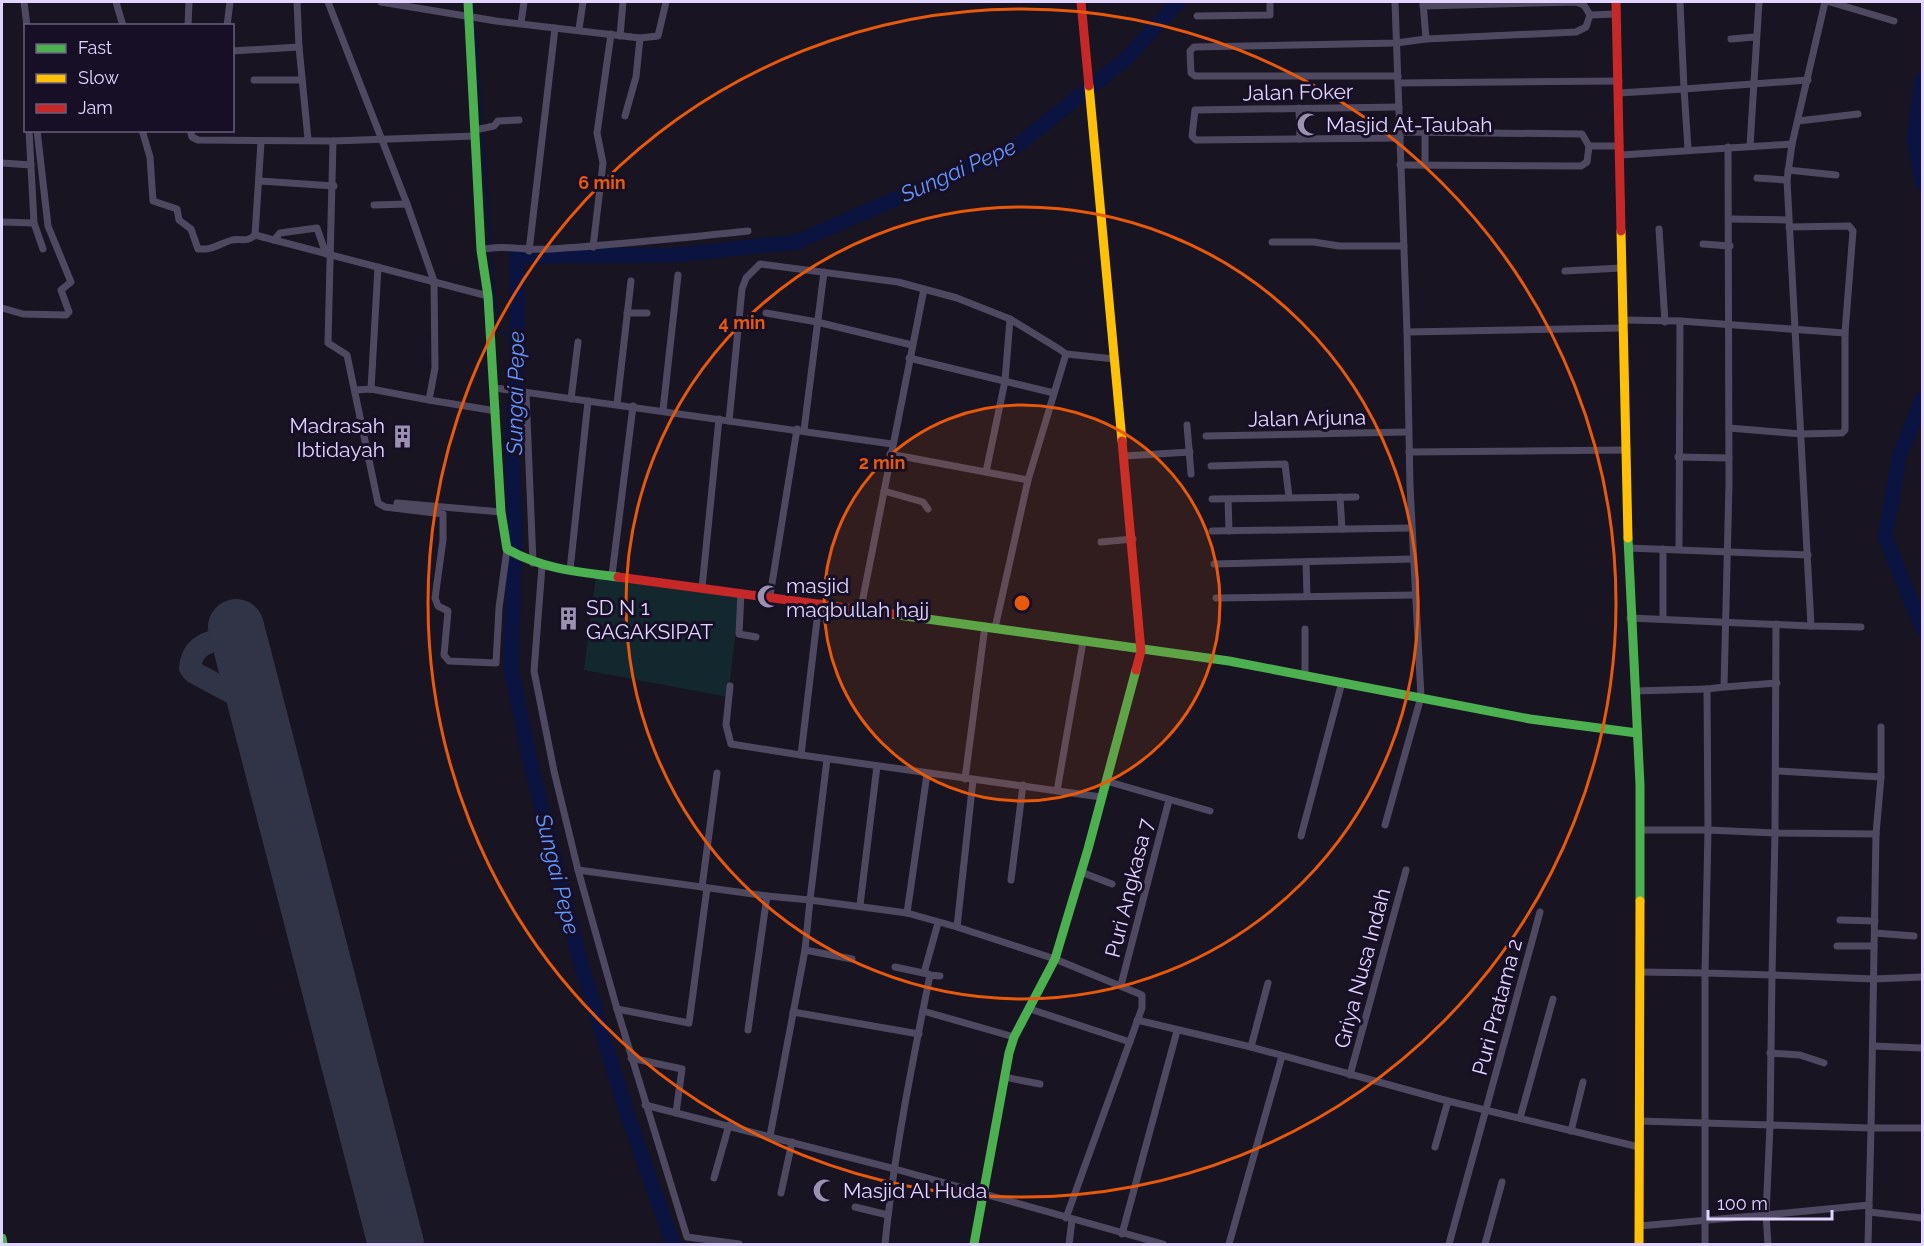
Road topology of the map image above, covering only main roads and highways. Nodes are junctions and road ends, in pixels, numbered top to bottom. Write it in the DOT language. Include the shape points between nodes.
graph roads {
  1 [pos="468,2"];
  2 [pos="1081,2"];
  3 [pos="1616,2"];
  4 [pos="1142,651"];
  5 [pos="1637,733"];
  6 [pos="2,1238"];
  7 [pos="3,1245"];
  8 [pos="974,1245"];
  9 [pos="1639,1245"];
  1 -- 4 [label="main road" via="480,130 483,250 500,389 496,411 501,512 510,552 534,564 570,570 861,608"];
  2 -- 4 [label="main road"];
  3 -- 5 [label="main road" via="1630,618"];
  4 -- 5 [label="main road" via="1229,661 1530,719"];
  4 -- 8 [label="main road" via="1055,958 1014,1037"];
  5 -- 9 [label="main road" via="1641,831"];
  6 -- 7 [label="main road"];
}
